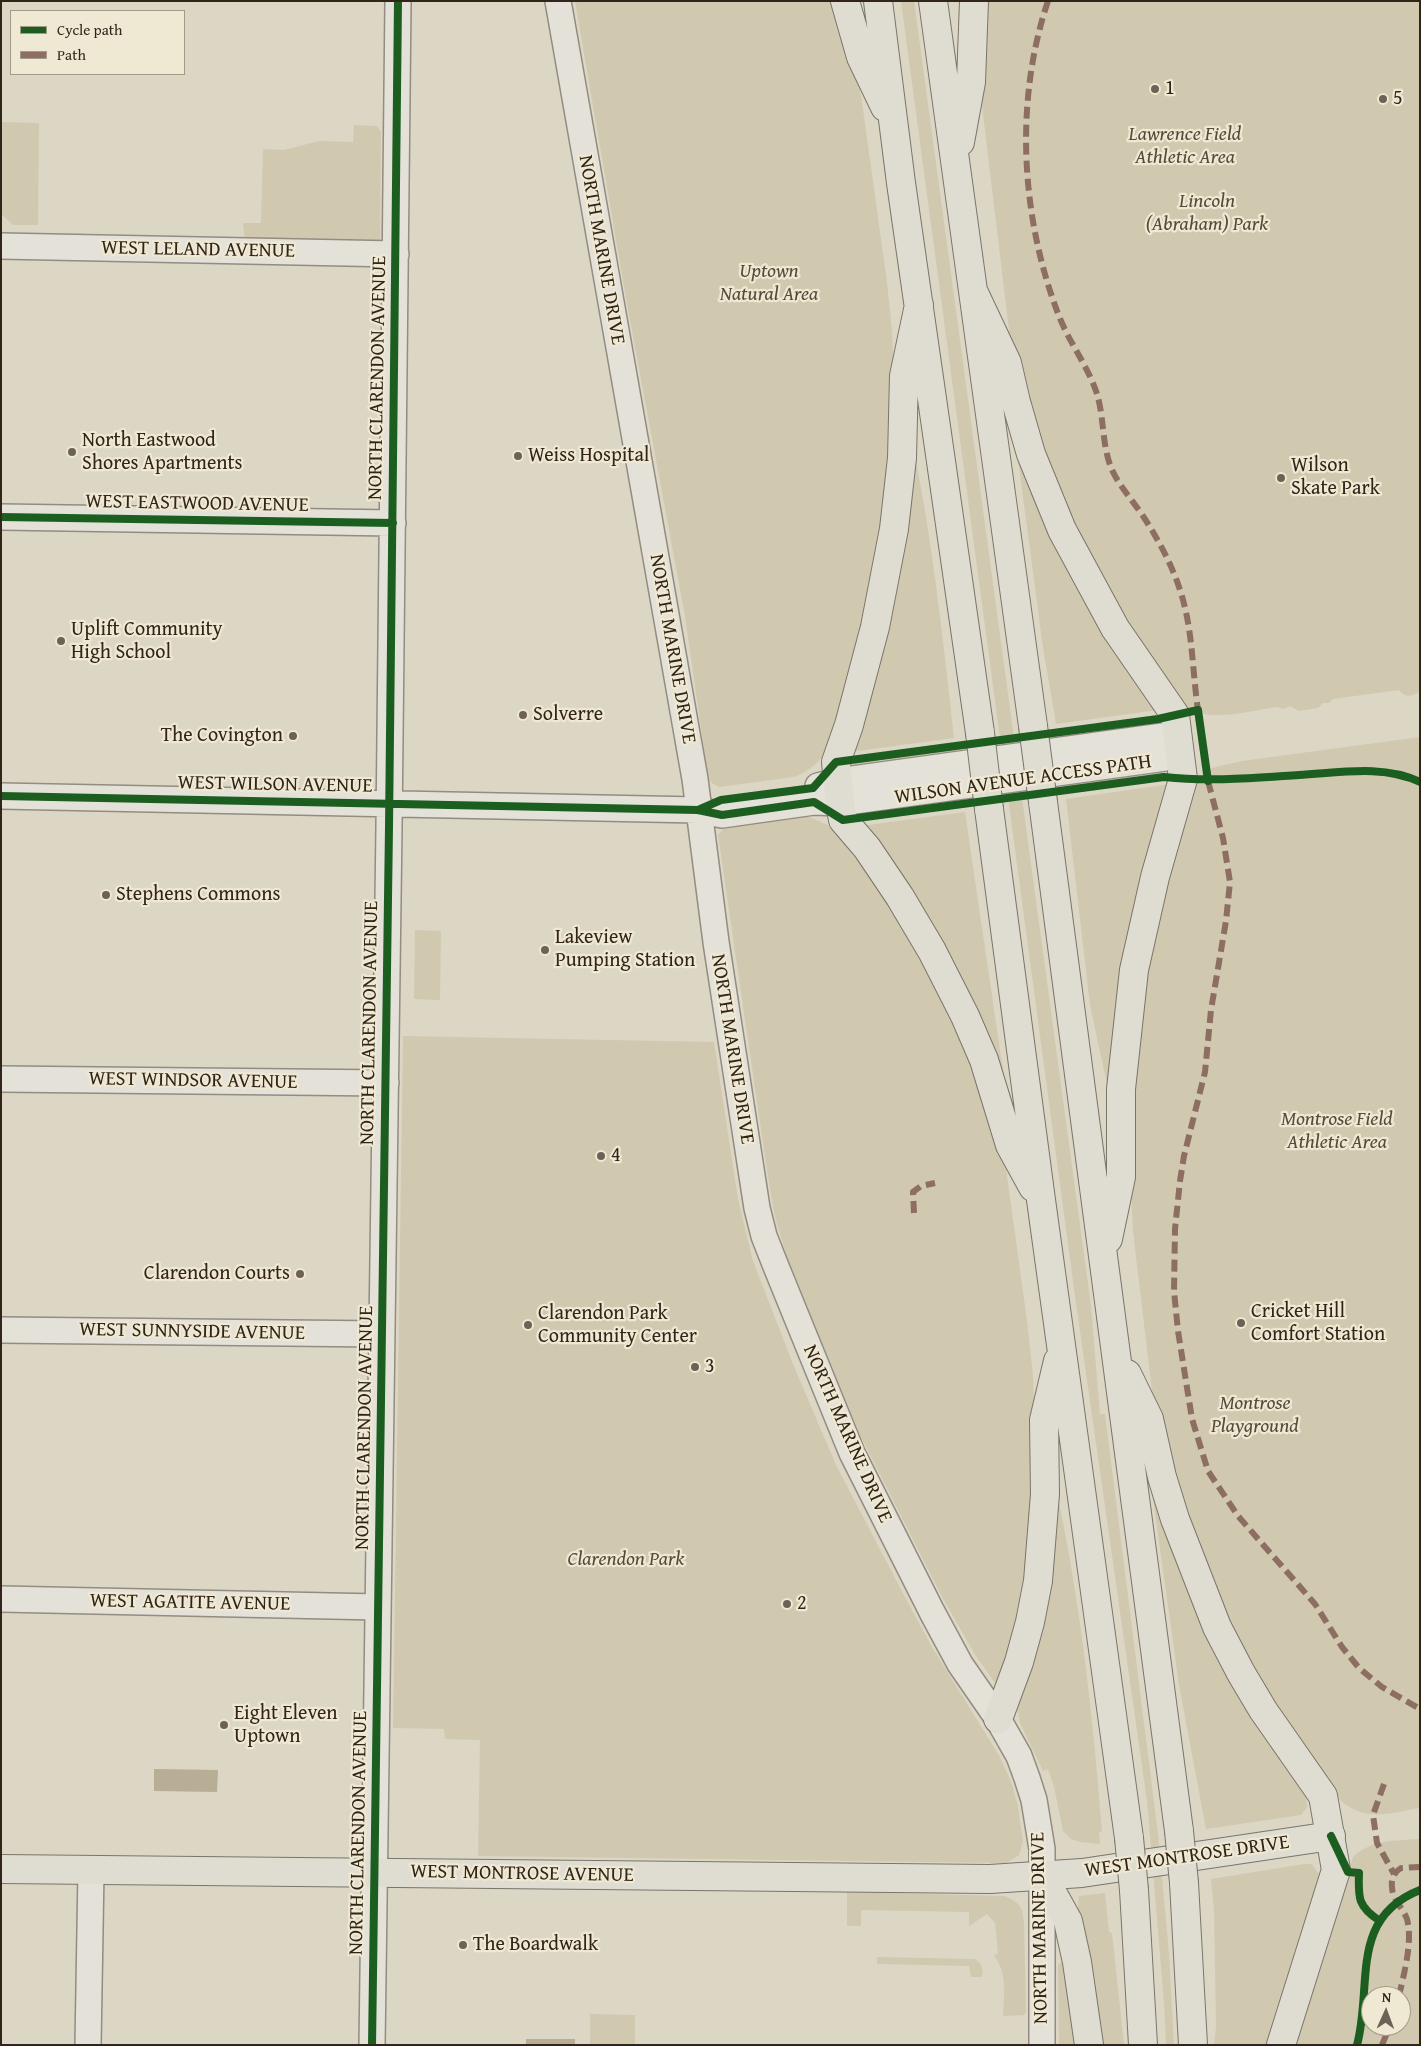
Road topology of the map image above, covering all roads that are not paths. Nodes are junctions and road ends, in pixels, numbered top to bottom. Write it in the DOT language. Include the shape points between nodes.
graph roads {
  1 [pos="398,1"];
  2 [pos="558,1"];
  3 [pos="845,1"];
  4 [pos="878,1"];
  5 [pos="933,1"];
  6 [pos="974,1"];
  7 [pos="895,128"];
  8 [pos="955,166"];
  9 [pos="1,246"];
  10 [pos="396,254"];
  11 [pos="974,293"];
  12 [pos="919,305"];
  13 [pos="1,516"];
  14 [pos="393,523"];
  15 [pos="1179,745"];
  16 [pos="839,792"];
  17 [pos="1,796"];
  18 [pos="389,804"];
  19 [pos="698,810"];
  20 [pos="1,1079"];
  21 [pos="386,1083"];
  22 [pos="1040,1200"];
  23 [pos="1104,1259"];
  24 [pos="1,1330"];
  25 [pos="382,1334"];
  26 [pos="1062,1345"];
  27 [pos="1116,1352"];
  28 [pos="1,1599"];
  29 [pos="378,1607"];
  30 [pos="998,1719"];
  31 [pos="1331,1836"];
  32 [pos="1,1869"];
  33 [pos="91,1871"];
  34 [pos="375,1873"];
  35 [pos="1042,1876"];
  36 [pos="88,2045"];
  37 [pos="372,2045"];
  38 [pos="1042,2045"];
  39 [pos="1090,2045"];
  40 [pos="1143,2045"];
  41 [pos="1193,2045"];
  42 [pos="1281,2045"];
  1 -- 10 [label="street, NORTH CLARENDON AVENUE"];
  2 -- 19 [label="street, NORTH MARINE DRIVE"];
  3 -- 7 [label="main road" via="860,57"];
  4 -- 7 [label="main road"];
  5 -- 8 [label="main road"];
  6 -- 8 [label="main road" via="972,82"];
  7 -- 12 [label="main road"];
  8 -- 11 [label="main road"];
  9 -- 10 [label="street, WEST LELAND AVENUE"];
  10 -- 14 [label="street, NORTH CLARENDON AVENUE"];
  11 -- 15 [label="main road" via="1007,363 1031,454 1062,530 1115,628 1172,710"];
  11 -- 23 [label="main road, bridge"];
  12 -- 16 [label="main road" via="904,376 902,458 894,529 875,627 836,762"];
  12 -- 22 [label="main road, bridge" via="980,733"];
  13 -- 14 [label="street, WEST EASTWOOD AVENUE"];
  14 -- 18 [label="street, NORTH CLARENDON AVENUE"];
  15 -- 16 [label="street"];
  15 -- 23 [label="main road" via="1181,790 1155,877 1134,970 1121,1089 1121,1177"];
  16 -- 19 [label="street" via="813,788 720,800"];
  16 -- 22 [label="main road" via="843,820 867,848 900,897 965,1016 984,1060 1010,1146"];
  17 -- 18 [label="street, WEST WILSON AVENUE"];
  18 -- 19 [label="street, WEST WILSON AVENUE"];
  18 -- 21 [label="street, NORTH CLARENDON AVENUE"];
  19 -- 30 [label="street, NORTH MARINE DRIVE" via="721,978 764,1236 861,1471 960,1664"];
  20 -- 21 [label="street, WEST WINDSOR AVENUE"];
  21 -- 25 [label="street, NORTH CLARENDON AVENUE"];
  22 -- 26 [label="main road"];
  23 -- 27 [label="main road"];
  24 -- 25 [label="street, WEST SUNNYSIDE AVENUE"];
  25 -- 29 [label="street, NORTH CLARENDON AVENUE"];
  26 -- 30 [label="main road" via="1044,1420 1045,1494 1038,1581 1019,1662"];
  26 -- 40 [label="main road, bridge" via="1129,1838"];
  27 -- 31 [label="main road" via="1149,1419 1175,1519 1217,1627 1263,1710 1323,1796"];
  27 -- 41 [label="main road, bridge" via="1179,1831"];
  28 -- 29 [label="street, WEST AGATITE AVENUE"];
  29 -- 34 [label="street, NORTH CLARENDON AVENUE"];
  30 -- 35 [label="street, NORTH MARINE DRIVE" via="1019,1756 1034,1800 1042,1849"];
  31 -- 35 [label="main road, WEST MONTROSE DRIVE" via="1082,1873"];
  31 -- 42 [label="main road" via="1336,1870"];
  32 -- 33 [label="main road, WEST MONTROSE AVENUE"];
  33 -- 34 [label="main road, WEST MONTROSE AVENUE"];
  33 -- 36 [label="street"];
  34 -- 35 [label="main road, WEST MONTROSE AVENUE" via="990,1879"];
  34 -- 37 [label="street, NORTH CLARENDON AVENUE"];
  35 -- 38 [label="street, NORTH MARINE DRIVE"];
  35 -- 39 [label="main road" via="1068,1921"];
}
